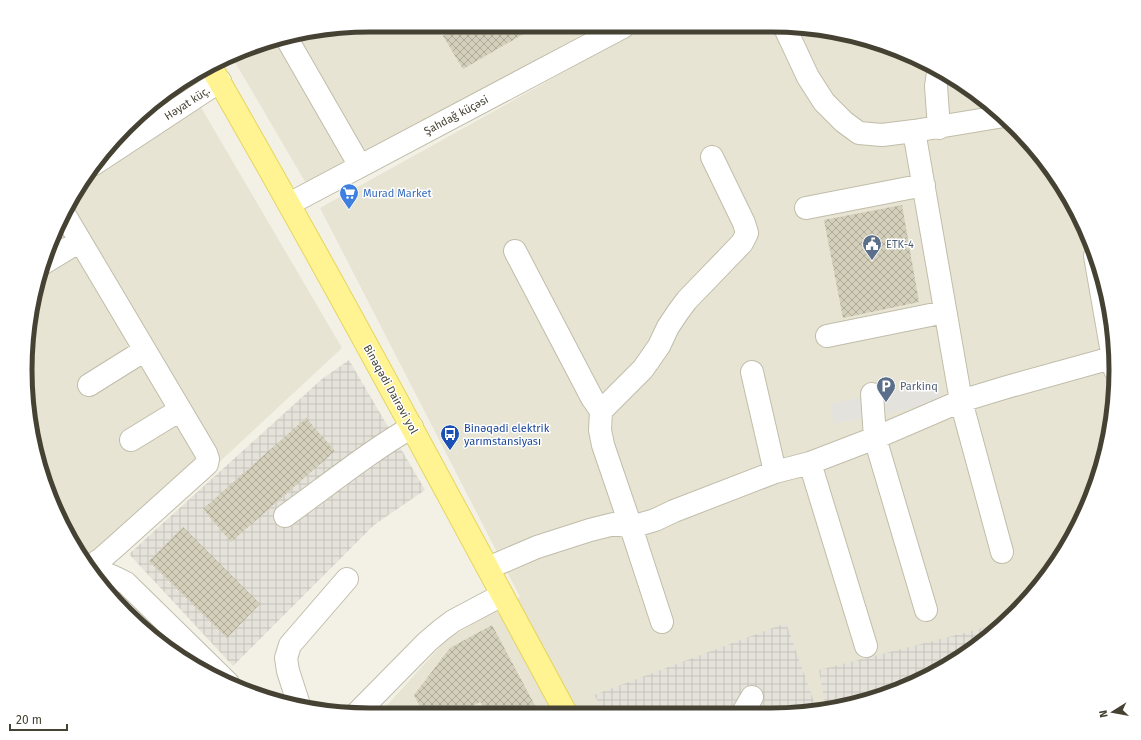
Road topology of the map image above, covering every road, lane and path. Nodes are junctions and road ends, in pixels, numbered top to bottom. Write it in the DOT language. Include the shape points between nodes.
graph roads {
  1 [pos="612,32"];
  2 [pos="786,33"];
  3 [pos="289,42"];
  4 [pos="216,74"];
  5 [pos="938,76"];
  6 [pos="996,118"];
  7 [pos="940,128"];
  8 [pos="914,131"];
  9 [pos="114,149"];
  10 [pos="712,157"];
  11 [pos="360,166"];
  12 [pos="924,186"];
  13 [pos="289,204"];
  14 [pos="806,208"];
  15 [pos="68,220"];
  16 [pos="80,241"];
  17 [pos="515,251"];
  18 [pos="51,259"];
  19 [pos="945,312"];
  20 [pos="827,336"];
  21 [pos="145,350"];
  22 [pos="1109,363"];
  23 [pos="752,372"];
  24 [pos="89,385"];
  25 [pos="872,394"];
  26 [pos="960,401"];
  27 [pos="180,410"];
  28 [pos="601,411"];
  29 [pos="412,427"];
  30 [pos="875,438"];
  31 [pos="131,440"];
  32 [pos="810,463"];
  33 [pos="775,472"];
  34 [pos="285,516"];
  35 [pos="631,527"];
  36 [pos="1002,552"];
  37 [pos="93,564"];
  38 [pos="488,568"];
  39 [pos="99,571"];
  40 [pos="347,579"];
  41 [pos="502,595"];
  42 [pos="926,610"];
  43 [pos="662,622"];
  44 [pos="866,646"];
  45 [pos="216,671"];
  46 [pos="297,700"];
  47 [pos="362,708"];
  48 [pos="563,708"];
  1 -- 11 [label="street, Şahdağ küçəsi"];
  2 -- 8 [label="street" via="808,77 824,102 844,122 859,133 882,135"];
  3 -- 11 [label="street"];
  4 -- 9 [label="street, Həyat küç."];
  4 -- 13 [label="main road, Binəqədi Dairəvi yol"];
  5 -- 7 [label="street" via="936,86"];
  6 -- 7 [label="street"];
  7 -- 8 [label="street"];
  8 -- 12 [label="street"];
  10 -- 28 [label="street" via="744,223 746,233 742,243 687,300 643,369"];
  11 -- 13 [label="street, Şahdağ küçəsi"];
  12 -- 14 [label="street"];
  12 -- 19 [label="street"];
  13 -- 29 [label="main road, Binəqədi Dairəvi yol"];
  15 -- 16 [label="street"];
  16 -- 18 [label="street"];
  16 -- 21 [label="street"];
  17 -- 28 [label="street"];
  19 -- 20 [label="street"];
  19 -- 26 [label="street"];
  21 -- 24 [label="street"];
  21 -- 27 [label="street"];
  22 -- 26 [label="street" via="1007,387"];
  23 -- 33 [label="street"];
  25 -- 30 [label="street"];
  26 -- 30 [label="street"];
  26 -- 36 [label="street"];
  27 -- 31 [label="street"];
  27 -- 37 [label="street" via="206,453 207,464"];
  28 -- 35 [label="street" via="600,430 603,445"];
  29 -- 34 [label="street"];
  29 -- 38 [label="main road, Binəqədi Dairəvi yol"];
  30 -- 32 [label="street"];
  30 -- 42 [label="street"];
  32 -- 33 [label="street"];
  32 -- 44 [label="street"];
  33 -- 35 [label="street" via="655,520"];
  35 -- 38 [label="street" via="614,524 590,530 537,546"];
  35 -- 43 [label="street"];
  38 -- 41 [label="main road, Binəqədi Dairəvi yol"];
  39 -- 45 [label="street" via="126,583"];
  40 -- 46 [label="street" via="290,645 286,658"];
  41 -- 47 [label="street" via="441,630"];
  41 -- 48 [label="main road, Binəqədi Dairəvi yol"];
}
